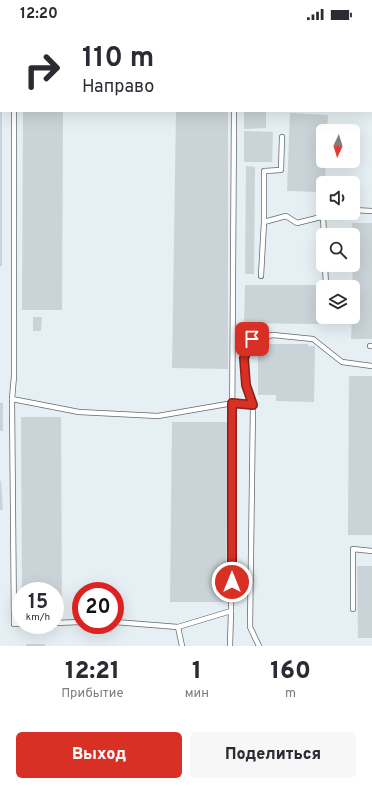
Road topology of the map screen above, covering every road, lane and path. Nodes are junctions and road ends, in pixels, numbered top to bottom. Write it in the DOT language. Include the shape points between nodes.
graph roads {
  1 [pos="14,112"];
  2 [pos="234,112"];
  3 [pos="282,137"];
  4 [pos="360,210"];
  5 [pos="372,211"];
  6 [pos="316,218"];
  7 [pos="264,222"];
  8 [pos="261,276"];
  9 [pos="372,366"];
  10 [pos="12,399"];
  11 [pos="232,403"];
  12 [pos="253,405"];
  13 [pos="372,551"];
  14 [pos="14,582"];
  15 [pos="353,609"];
  16 [pos="232,611"];
  17 [pos="124,623"];
  18 [pos="178,627"];
  19 [pos="182,646"];
  20 [pos="230,646"];
  21 [pos="259,646"];
  1 -- 10 [label="lane"];
  2 -- 11 [label="lane"];
  3 -- 7 [label="lane" via="281,170 264,171"];
  4 -- 5 [label="lane"];
  6 -- 7 [label="lane" via="297,223 286,216"];
  7 -- 8 [label="lane"];
  9 -- 12 [label="lane" via="342,362 313,339 273,335 252,339 244,358 246,385"];
  10 -- 11 [label="lane" via="79,412 158,416"];
  10 -- 14 [label="lane"];
  11 -- 12 [label="lane"];
  11 -- 16 [label="lane"];
  12 -- 21 [label="lane" via="250,627"];
  13 -- 15 [label="lane" via="353,549"];
  16 -- 18 [label="lane"];
  16 -- 20 [label="lane"];
  17 -- 18 [label="lane"];
  18 -- 19 [label="lane"];
}
